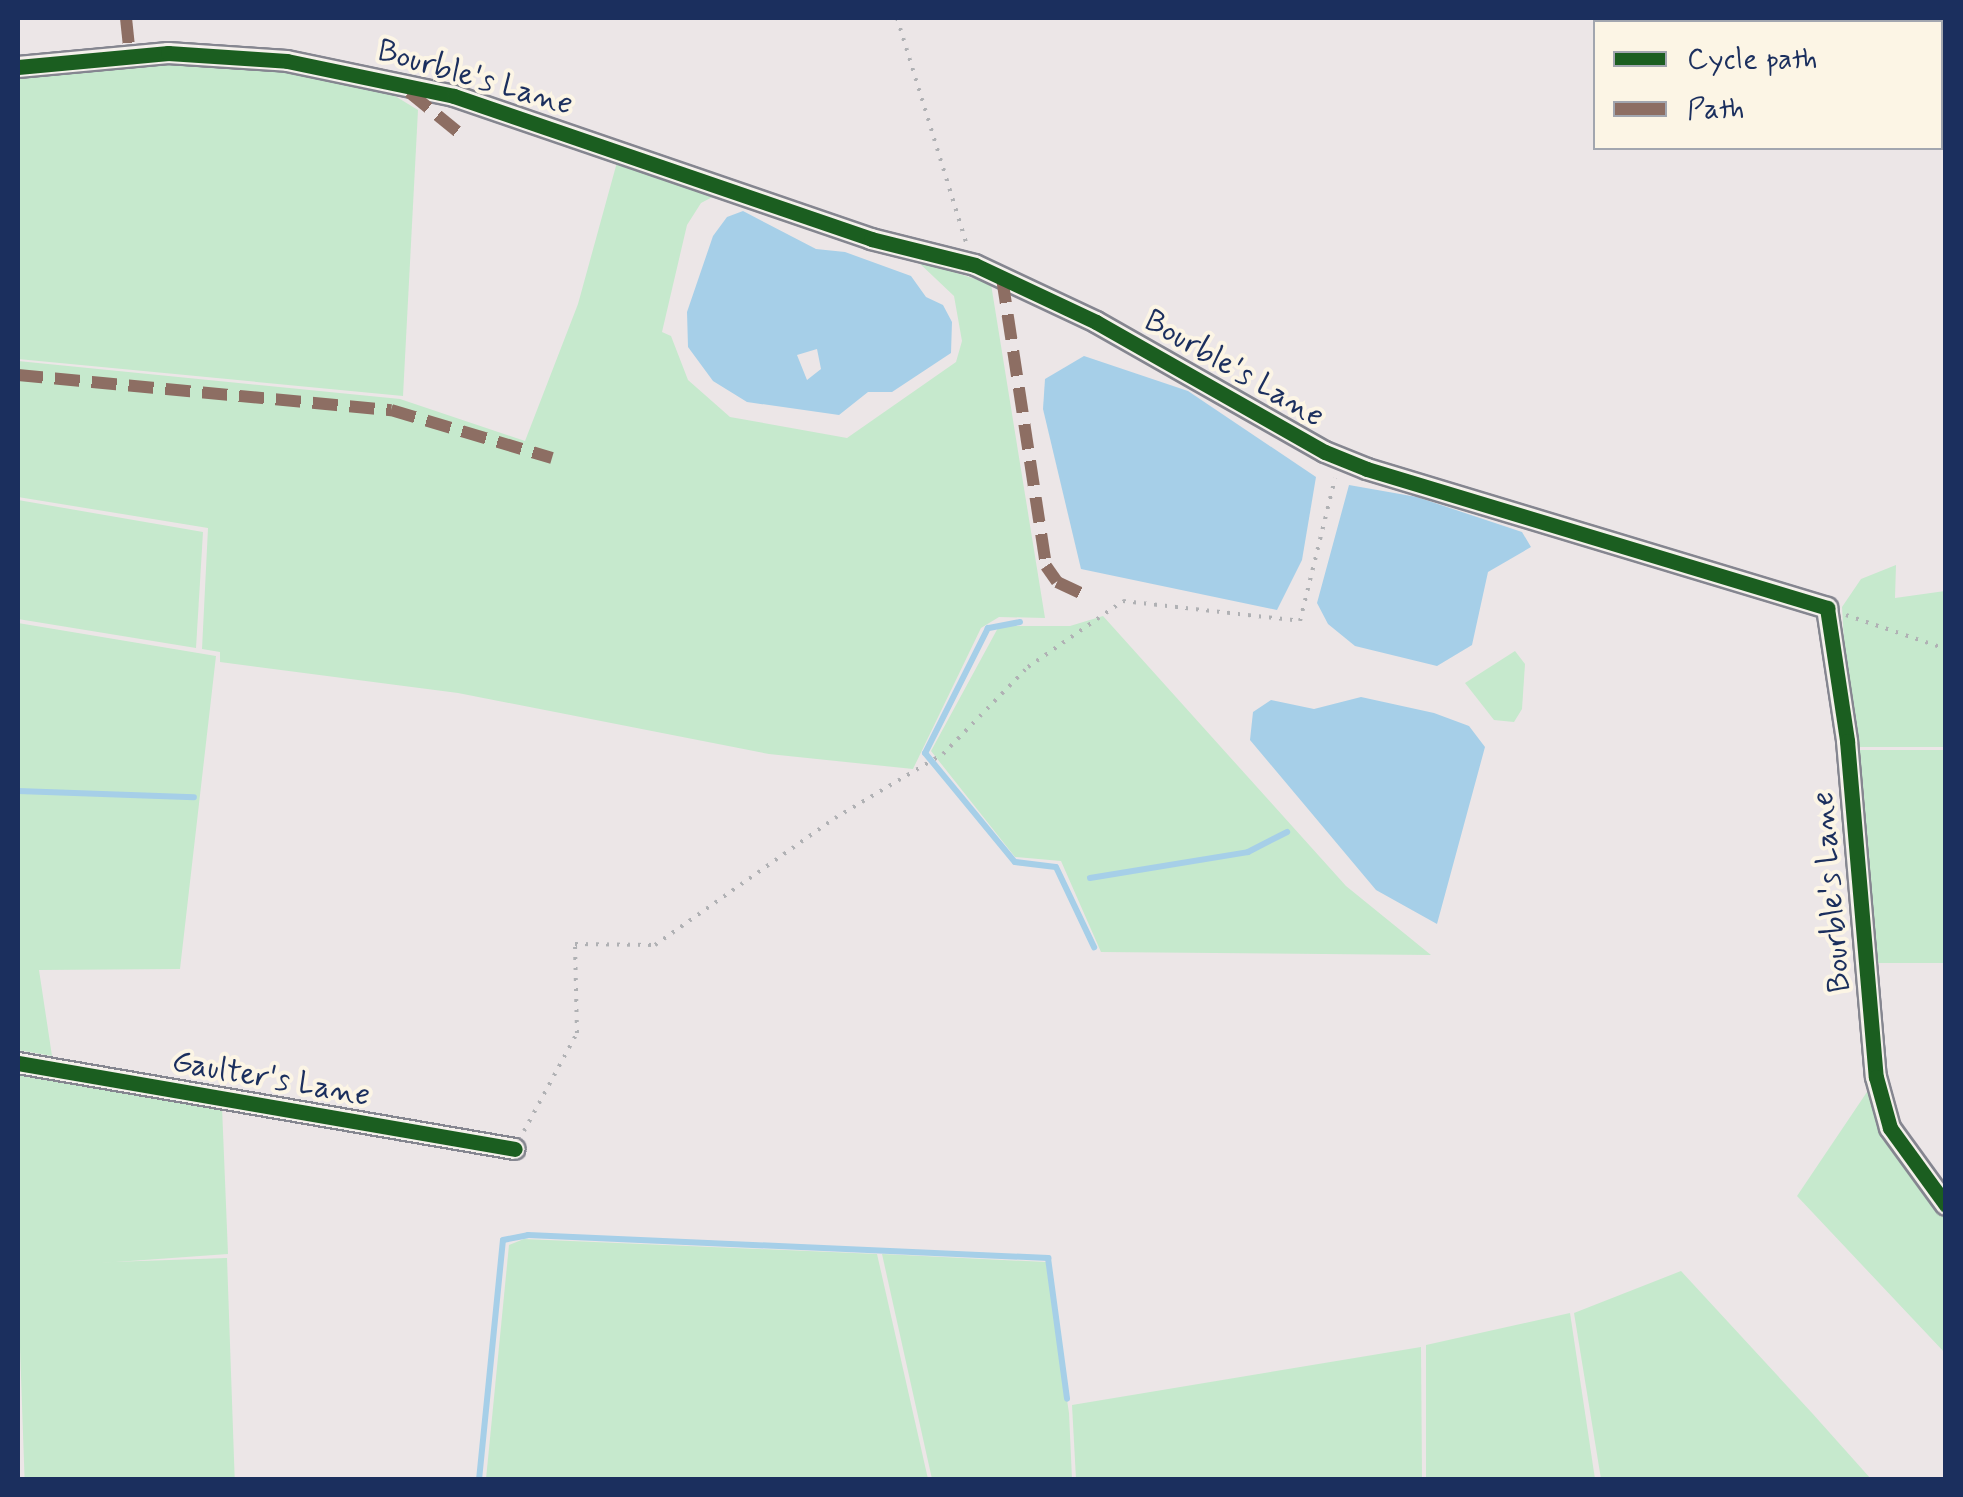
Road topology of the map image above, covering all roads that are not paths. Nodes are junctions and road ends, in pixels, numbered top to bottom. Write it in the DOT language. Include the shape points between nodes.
graph roads {
  1 [pos="18,67"];
  2 [pos="18,1063"];
  3 [pos="515,1148"];
  4 [pos="1946,1205"];
  1 -- 4 [label="street, Bourble's Lane" via="168,53 288,61 371,76 649,160 871,239 975,266 1096,322 1340,458 1827,608 1847,742 1876,1078 1890,1128"];
  2 -- 3 [label="street, Gaulter's Lane"];
}
